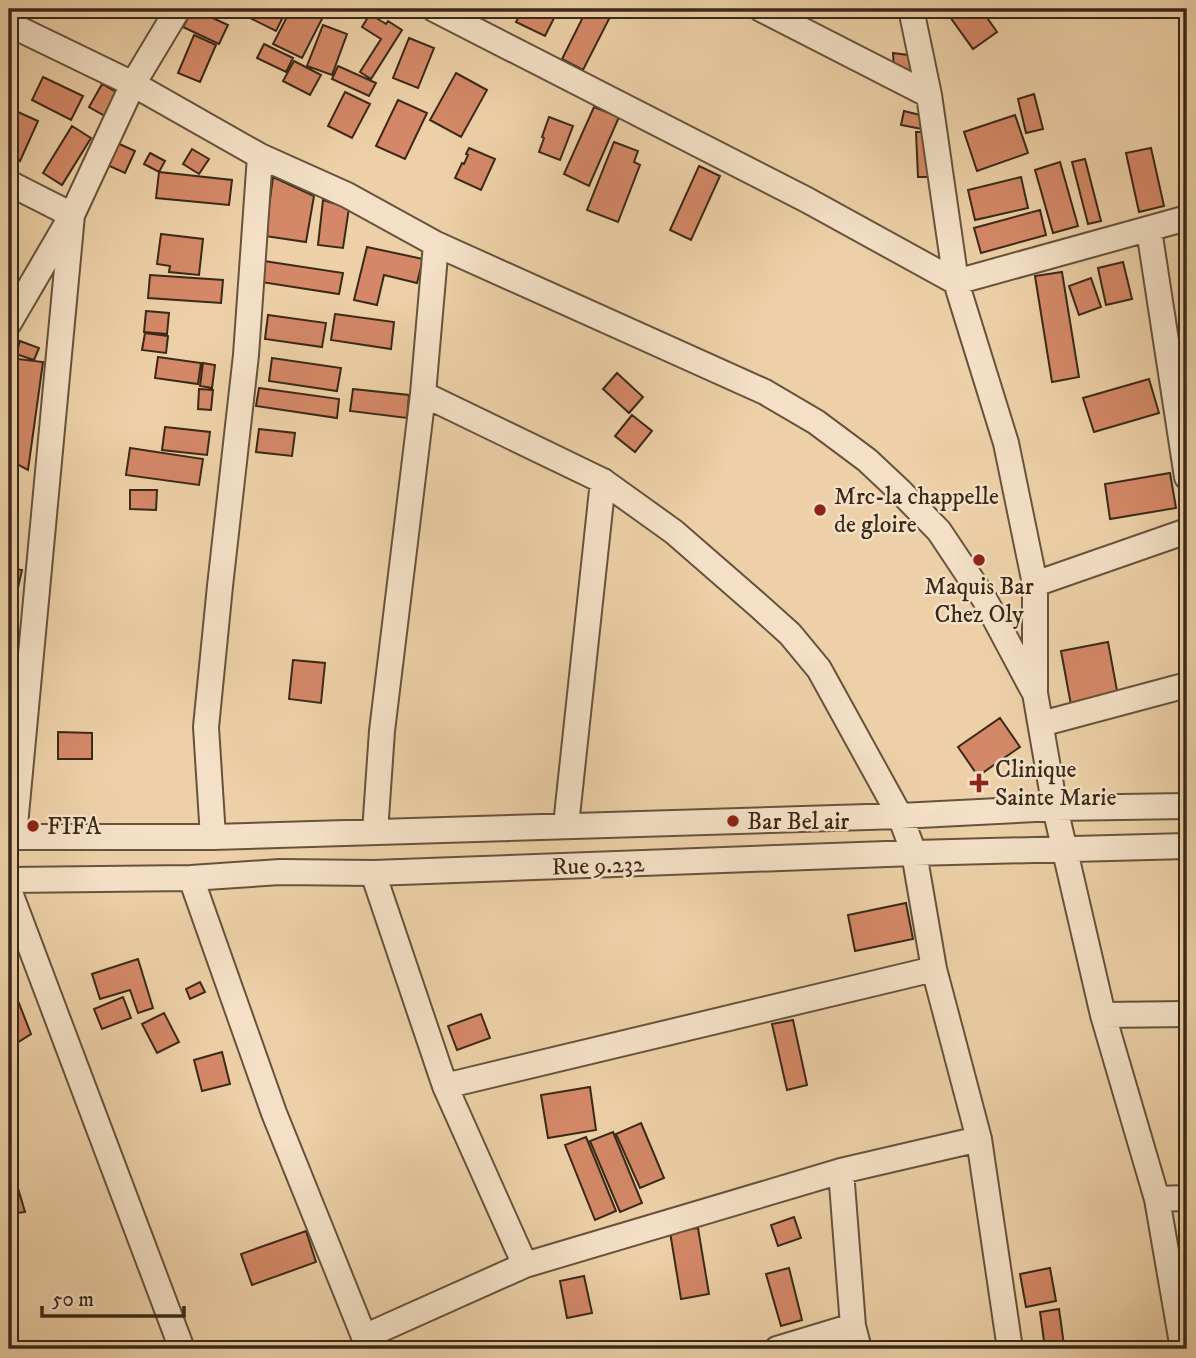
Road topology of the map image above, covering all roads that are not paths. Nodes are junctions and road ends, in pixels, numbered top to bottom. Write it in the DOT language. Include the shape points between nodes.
graph roads {
  1 [pos="178,9"];
  2 [pos="434,9"];
  3 [pos="761,9"];
  4 [pos="911,9"];
  5 [pos="9,24"];
  6 [pos="133,84"];
  7 [pos="929,95"];
  8 [pos="260,156"];
  9 [pos="9,183"];
  10 [pos="72,215"];
  11 [pos="1187,218"];
  12 [pos="1150,230"];
  13 [pos="436,244"];
  14 [pos="956,282"];
  15 [pos="9,323"];
  16 [pos="423,394"];
  17 [pos="1187,477"];
  18 [pos="603,481"];
  19 [pos="1187,531"];
  20 [pos="1035,584"];
  21 [pos="1187,685"];
  22 [pos="1035,693"];
  23 [pos="1041,724"];
  24 [pos="1187,806"];
  25 [pos="1055,808"];
  26 [pos="900,816"];
  27 [pos="566,825"];
  28 [pos="375,832"];
  29 [pos="11,836"];
  30 [pos="213,837"];
  31 [pos="1187,846"];
  32 [pos="1064,848"];
  33 [pos="914,853"];
  34 [pos="373,873"];
  35 [pos="191,878"];
  36 [pos="9,880"];
  37 [pos="9,890"];
  38 [pos="934,970"];
  39 [pos="1187,1014"];
  40 [pos="1103,1015"];
  41 [pos="445,1086"];
  42 [pos="979,1139"];
  43 [pos="841,1171"];
  44 [pos="1187,1198"];
  45 [pos="1157,1199"];
  46 [pos="525,1265"];
  47 [pos="856,1337"];
  48 [pos="367,1343"];
  49 [pos="182,1349"];
  50 [pos="777,1349"];
  51 [pos="1010,1349"];
  52 [pos="1183,1349"];
  1 -- 6 [label="street"];
  2 -- 14 [label="street" via="807,200"];
  3 -- 7 [label="street"];
  4 -- 7 [label="street"];
  5 -- 6 [label="street"];
  6 -- 8 [label="street"];
  6 -- 10 [label="street"];
  7 -- 14 [label="street"];
  8 -- 13 [label="street" via="347,195"];
  8 -- 30 [label="street" via="246,355 206,727"];
  9 -- 10 [label="street"];
  10 -- 15 [label="street"];
  10 -- 29 [label="street"];
  11 -- 12 [label="street"];
  12 -- 14 [label="street"];
  12 -- 17 [label="street"];
  13 -- 16 [label="street"];
  13 -- 22 [label="street" via="765,392 827,430 867,460 939,531 985,600"];
  14 -- 20 [label="street" via="1006,443"];
  16 -- 18 [label="street"];
  16 -- 28 [label="street" via="382,731"];
  18 -- 26 [label="street" via="674,532 790,634 819,669"];
  18 -- 27 [label="street"];
  19 -- 20 [label="street"];
  20 -- 22 [label="street"];
  21 -- 23 [label="street"];
  22 -- 23 [label="street"];
  23 -- 25 [label="street"];
  24 -- 25 [label="street, Rue 9.232"];
  25 -- 26 [label="street, Rue 9.232"];
  25 -- 32 [label="street"];
  26 -- 27 [label="street, Rue 9.232"];
  26 -- 33 [label="street"];
  27 -- 28 [label="street, Rue 9.232"];
  28 -- 30 [label="street, Rue 9.232"];
  29 -- 30 [label="street, Rue 9.232"];
  31 -- 32 [label="street, Rue 9.232"];
  32 -- 33 [label="street, Rue 9.232"];
  32 -- 40 [label="street"];
  33 -- 34 [label="street, Rue 9.232"];
  33 -- 38 [label="street"];
  34 -- 35 [label="street, Rue 9.232" via="280,872"];
  34 -- 41 [label="street"];
  35 -- 36 [label="street, Rue 9.232"];
  35 -- 48 [label="street" via="274,1113"];
  37 -- 49 [label="street"];
  38 -- 41 [label="street"];
  38 -- 42 [label="street"];
  39 -- 40 [label="street"];
  40 -- 45 [label="street"];
  41 -- 46 [label="street"];
  42 -- 43 [label="street"];
  42 -- 51 [label="street"];
  43 -- 46 [label="street"];
  43 -- 47 [label="street"];
  44 -- 45 [label="street"];
  45 -- 52 [label="street"];
  46 -- 48 [label="street"];
  47 -- 50 [label="street"];
}
